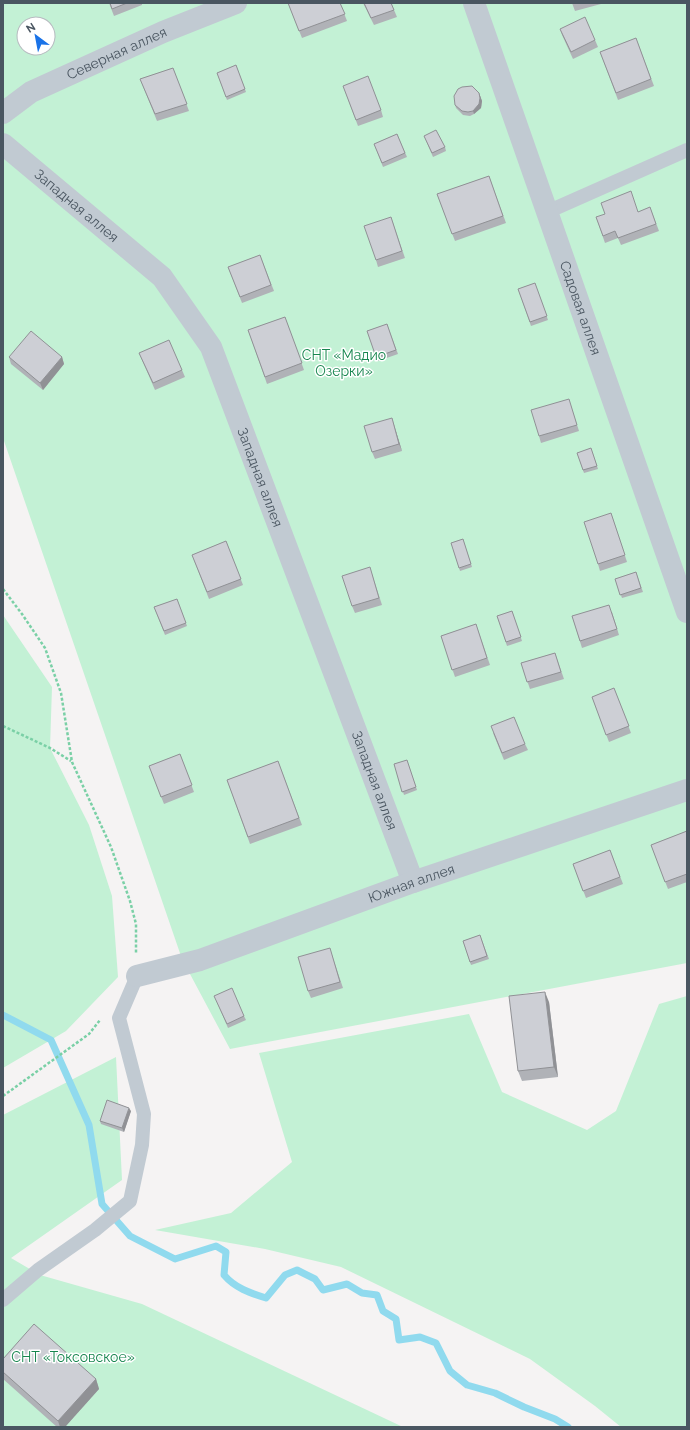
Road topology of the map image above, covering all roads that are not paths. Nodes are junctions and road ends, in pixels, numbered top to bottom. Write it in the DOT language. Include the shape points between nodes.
graph roads {
  1 [pos="236,3"];
  2 [pos="474,3"];
  3 [pos="3,113"];
  4 [pos="3,144"];
  5 [pos="687,150"];
  6 [pos="547,212"];
  7 [pos="687,612"];
  8 [pos="687,790"];
  9 [pos="413,882"];
  10 [pos="136,976"];
  11 [pos="3,1300"];
  1 -- 3 [label="street, Северная аллея" via="163,32 31,92"];
  2 -- 6 [label="street, Садовая аллея"];
  4 -- 9 [label="street, Западная аллея" via="162,277 211,347"];
  5 -- 6 [label="lane"];
  6 -- 7 [label="street, Садовая аллея"];
  8 -- 9 [label="street, Южная аллея"];
  9 -- 10 [label="street, Южная аллея" via="200,960"];
  10 -- 11 [label="lane" via="119,1018 144,1114 142,1145 130,1201 95,1230 38,1270"];
}
